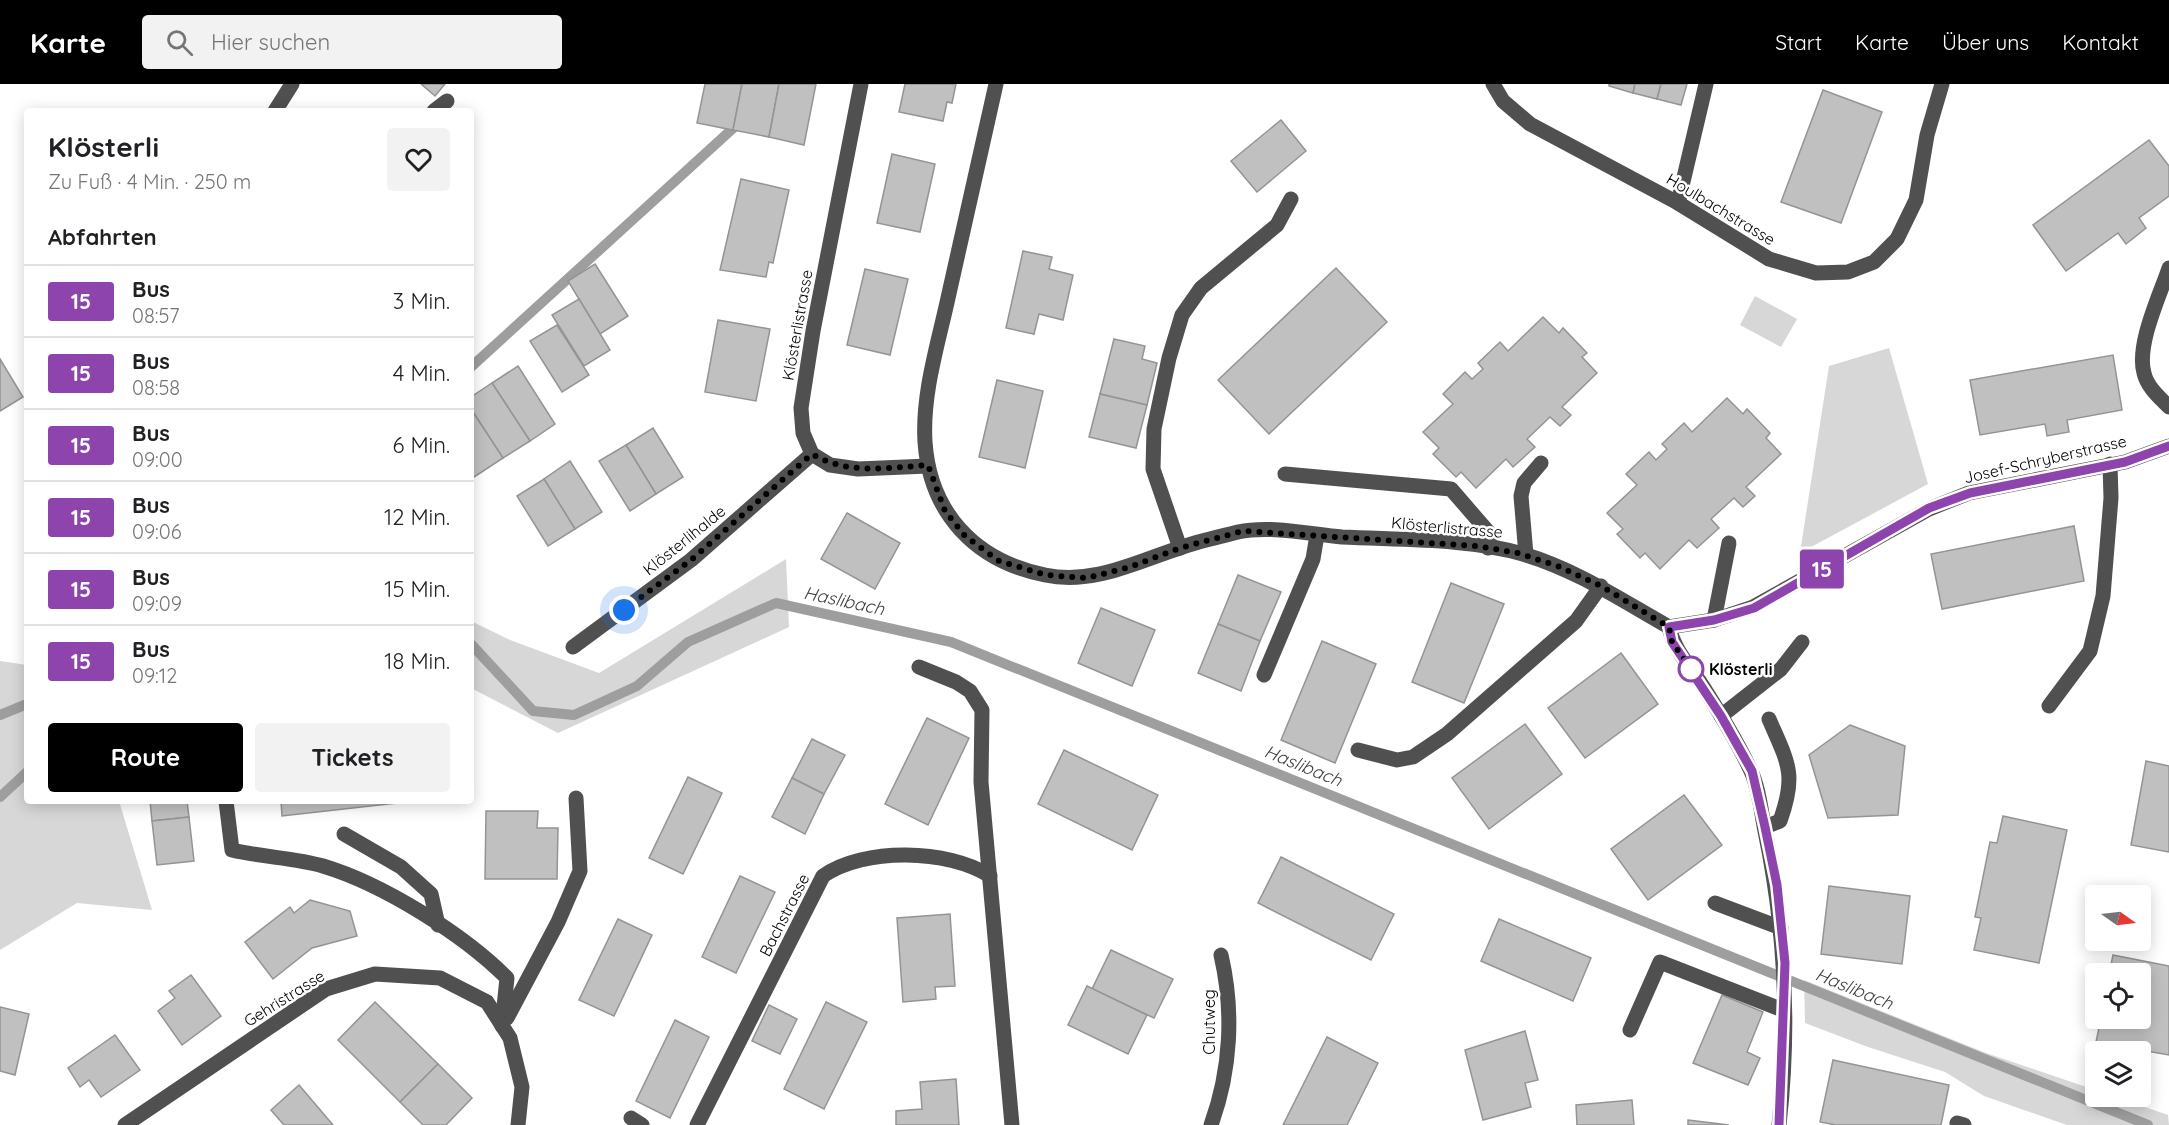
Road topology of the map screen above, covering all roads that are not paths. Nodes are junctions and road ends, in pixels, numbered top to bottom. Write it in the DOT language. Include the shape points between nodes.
graph roads {
  1 [pos="292,84"];
  2 [pos="861,84"];
  3 [pos="996,84"];
  4 [pos="1493,84"];
  5 [pos="1706,84"];
  6 [pos="1942,84"];
  7 [pos="447,101"];
  8 [pos="277,108"];
  9 [pos="438,108"];
  10 [pos="1291,199"];
  11 [pos="1678,203"];
  12 [pos="2169,268"];
  13 [pos="2169,407"];
  14 [pos="2169,446"];
  15 [pos="812,454"];
  16 [pos="1541,463"];
  17 [pos="2110,464"];
  18 [pos="928,465"];
  19 [pos="1285,474"];
  20 [pos="1317,535"];
  21 [pos="1729,543"];
  22 [pos="1180,548"];
  23 [pos="1488,548"];
  24 [pos="1526,555"];
  25 [pos="1601,586"];
  26 [pos="1714,620"];
  27 [pos="1669,627"];
  28 [pos="1802,642"];
  29 [pos="573,647"];
  30 [pos="919,667"];
  31 [pos="1264,675"];
  32 [pos="2049,706"];
  33 [pos="1721,716"];
  34 [pos="1769,719"];
  35 [pos="1359,750"];
  36 [pos="576,798"];
  37 [pos="226,804"];
  38 [pos="1765,827"];
  39 [pos="344,834"];
  40 [pos="990,876"];
  41 [pos="1715,903"];
  42 [pos="438,925"];
  43 [pos="1781,928"];
  44 [pos="1221,955"];
  45 [pos="1783,1007"];
  46 [pos="502,1026"];
  47 [pos="1630,1030"];
  48 [pos="125,1125"];
  49 [pos="518,1125"];
  50 [pos="697,1125"];
  51 [pos="1012,1125"];
  52 [pos="1211,1125"];
  53 [pos="1779,1125"];
  1 -- 8 [label="street"];
  2 -- 15 [label="street, Klösterlistrasse" via="801,408 803,433"];
  3 -- 18 [label="street, Klösterlistrasse" via="928,396"];
  4 -- 11 [label="street, Houlbachstrasse" via="1503,101 1530,124"];
  5 -- 11 [label="street"];
  6 -- 11 [label="street, Houlbachstrasse" via="1916,200 1897,239 1874,262 1848,272 1816,273 1769,259"];
  7 -- 9 [label="street"];
  10 -- 22 [label="street" via="1277,225 1201,288 1182,315 1154,429 1153,469"];
  12 -- 13 [label="street" via="2142,352 2144,374"];
  14 -- 17 [label="street, Josef-Schryberstrasse"];
  15 -- 18 [label="street" via="830,465 858,469"];
  15 -- 29 [label="street, Klösterlihalde" via="691,560"];
  16 -- 24 [label="street" via="1524,483 1521,496"];
  17 -- 26 [label="street, Josef-Schryberstrasse" via="1970,493 1929,508 1754,608"];
  17 -- 32 [label="street" via="2103,596 2090,651"];
  18 -- 22 [label="street, Klösterlistrasse" via="945,511 965,536 999,561 1046,575 1087,578"];
  19 -- 23 [label="street" via="1451,489 1490,534"];
  20 -- 22 [label="street, Klösterlistrasse" via="1243,531"];
  20 -- 23 [label="street, Klösterlistrasse"];
  20 -- 31 [label="street" via="1313,559"];
  21 -- 26 [label="street"];
  23 -- 24 [label="street, Klösterlistrasse"];
  24 -- 25 [label="street, Klösterlistrasse"];
  25 -- 27 [label="street, Klösterlistrasse"];
  25 -- 35 [label="street" via="1576,621 1447,734 1413,757 1396,760"];
  26 -- 27 [label="street, Josef-Schryberstrasse"];
  27 -- 33 [label="street" via="1672,642"];
  28 -- 33 [label="street" via="1781,669"];
  30 -- 40 [label="street" via="970,691 982,710 981,782"];
  33 -- 38 [label="street" via="1752,771"];
  34 -- 38 [label="street" via="1786,758 1790,790 1780,821"];
  36 -- 46 [label="street" via="580,871 558,922"];
  37 -- 42 [label="street, Gehristrasse" via="232,850 322,866 383,891"];
  38 -- 43 [label="street"];
  39 -- 42 [label="street" via="402,867 431,894"];
  40 -- 50 [label="street, Bachstrasse" via="958,860 913,857 851,861 824,876"];
  40 -- 51 [label="street"];
  41 -- 43 [label="street"];
  42 -- 46 [label="street, Gehristrasse" via="482,953 507,978"];
  43 -- 45 [label="street"];
  44 -- 52 [label="street, Chutweg" via="1228,987 1229,1050"];
  45 -- 47 [label="street" via="1660,962"];
  45 -- 53 [label="street"];
  46 -- 48 [label="street, Gehristrasse" via="487,1002 440,978 375,974 326,989"];
  46 -- 49 [label="street, Gehristrasse" via="510,1038 522,1087"];
}
